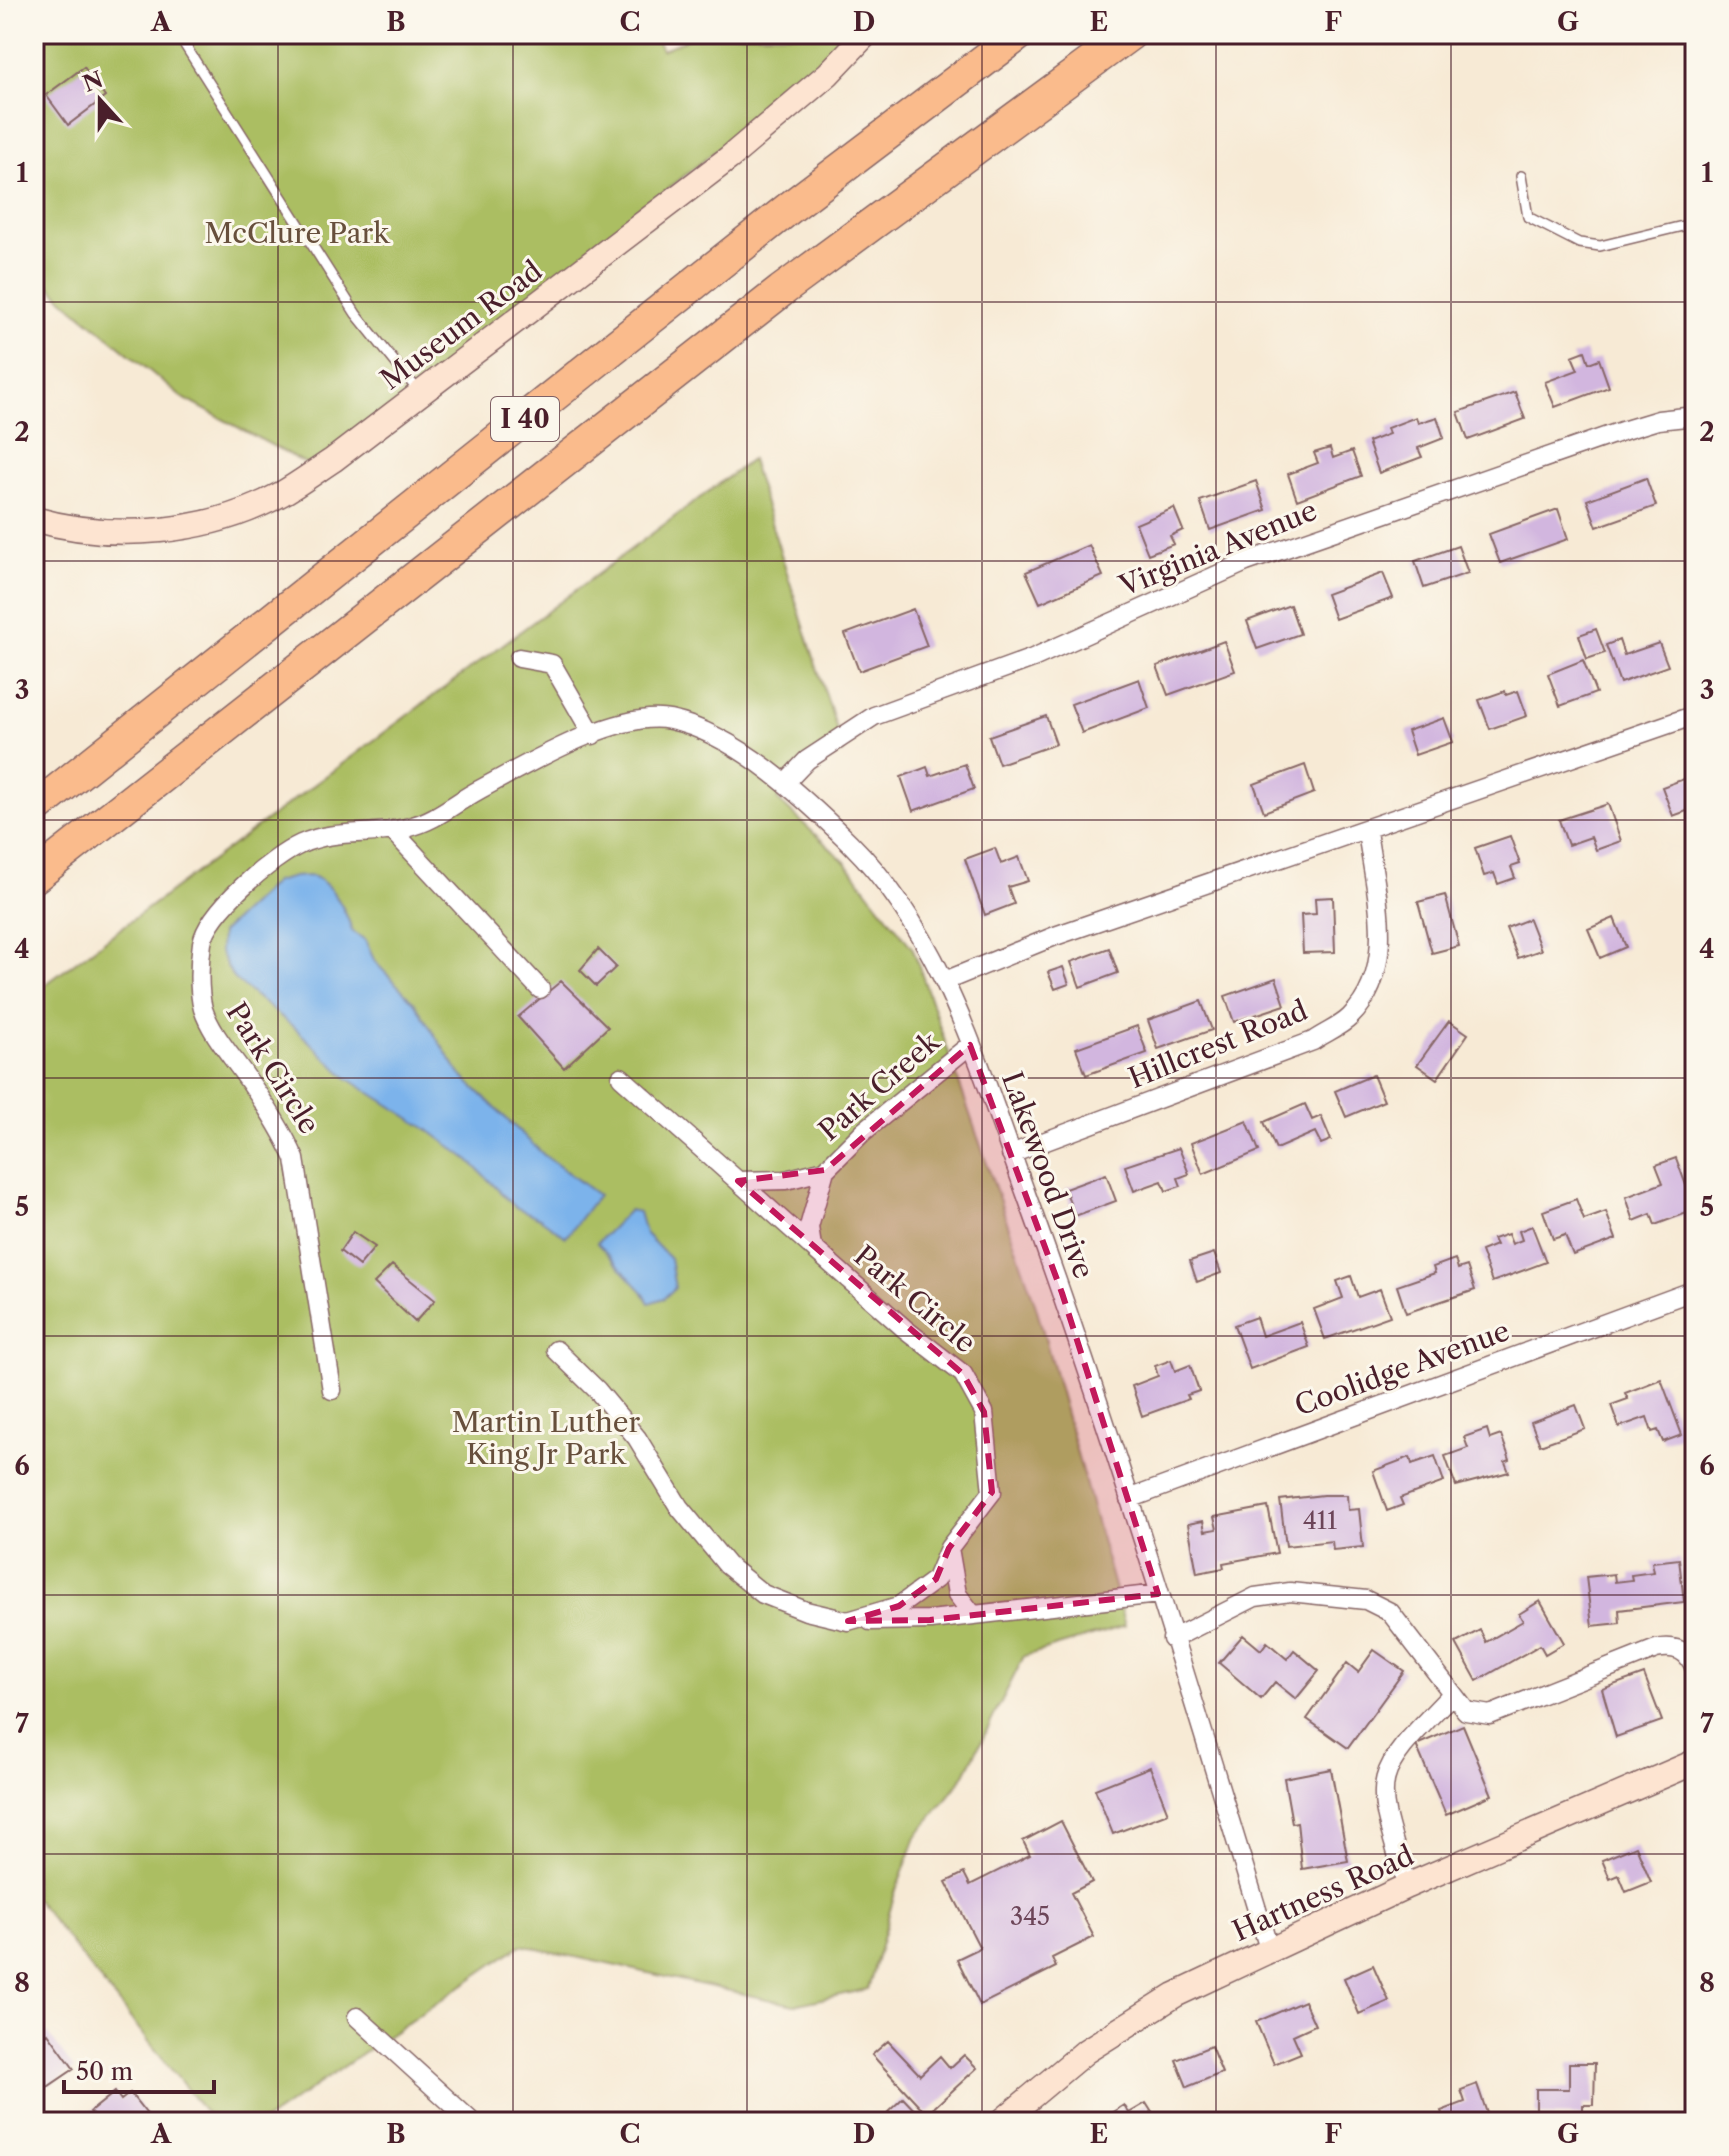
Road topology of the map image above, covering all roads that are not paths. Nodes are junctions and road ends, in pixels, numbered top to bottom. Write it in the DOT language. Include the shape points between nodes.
graph roads {
  1 [pos="866,34"];
  2 [pos="1019,34"];
  3 [pos="1130,34"];
  4 [pos="183,42"];
  5 [pos="1521,176"];
  6 [pos="1695,223"];
  7 [pos="420,393"];
  8 [pos="1695,416"];
  9 [pos="34,519"];
  10 [pos="519,658"];
  11 [pos="1695,715"];
  12 [pos="593,735"];
  13 [pos="786,782"];
  14 [pos="34,809"];
  15 [pos="392,830"];
  16 [pos="1367,831"];
  17 [pos="34,877"];
  18 [pos="945,981"];
  19 [pos="540,989"];
  20 [pos="970,1045"];
  21 [pos="621,1077"];
  22 [pos="1011,1154"];
  23 [pos="825,1170"];
  24 [pos="738,1181"];
  25 [pos="812,1247"];
  26 [pos="1695,1290"];
  27 [pos="556,1350"];
  28 [pos="332,1390"];
  29 [pos="1129,1499"];
  30 [pos="949,1548"];
  31 [pos="1158,1594"];
  32 [pos="973,1615"];
  33 [pos="848,1621"];
  34 [pos="1172,1639"];
  35 [pos="1695,1669"];
  36 [pos="1452,1694"];
  37 [pos="1695,1762"];
  38 [pos="1407,1886"];
  39 [pos="1269,1949"];
  40 [pos="357,2017"];
  41 [pos="472,2122"];
  42 [pos="1001,2122"];
  1 -- 7 [label="street, Museum Road" via="828,74 729,158"];
  2 -- 14 [label="highway, I 40" via="788,209"];
  3 -- 17 [label="highway, I 40" via="781,291"];
  4 -- 7 [label="lane" via="348,302"];
  5 -- 6 [label="lane" via="1528,217 1579,243 1600,246"];
  7 -- 9 [label="street, Museum Road" via="280,495 222,519 160,531 97,530"];
  8 -- 13 [label="street, Virginia Avenue" via="1625,430 1246,562 1033,658 874,716 807,760"];
  10 -- 12 [label="street" via="552,664"];
  11 -- 16 [label="street"];
  12 -- 13 [label="street, Lakewood Drive" via="636,718 671,720 720,740"];
  12 -- 15 [label="street, Park Circle" via="444,813"];
  13 -- 18 [label="street, Lakewood Drive" via="898,897"];
  15 -- 19 [label="street"];
  15 -- 28 [label="street, Park Circle" via="338,833 298,845 254,877 217,914 203,935 201,953 203,1007 215,1033 279,1124 295,1159"];
  16 -- 18 [label="street" via="1055,936"];
  16 -- 22 [label="street, Hillcrest Road" via="1381,937 1374,981 1350,1017 1313,1041"];
  18 -- 20 [label="street, Lakewood Drive"];
  20 -- 22 [label="street, Lakewood Drive"];
  20 -- 23 [label="street, Park Creek"];
  21 -- 24 [label="street"];
  22 -- 29 [label="street, Lakewood Drive"];
  23 -- 24 [label="street" via="786,1180"];
  23 -- 25 [label="street, Park Circle" via="809,1227"];
  24 -- 25 [label="street"];
  25 -- 30 [label="street, Park Circle" via="963,1374 984,1412 992,1492"];
  26 -- 29 [label="street, Coolidge Avenue"];
  27 -- 33 [label="street, Park Circle" via="637,1438 679,1507 727,1565 763,1594"];
  29 -- 31 [label="street, Lakewood Drive"];
  30 -- 32 [label="street" via="957,1594"];
  30 -- 33 [label="street, Park Circle" via="936,1579 899,1606"];
  31 -- 32 [label="street"];
  31 -- 34 [label="street, Lakewood Drive"];
  32 -- 33 [label="street"];
  34 -- 36 [label="street" via="1255,1597 1290,1592 1366,1600 1390,1612"];
  34 -- 39 [label="street, Lakewood Drive"];
  35 -- 36 [label="street" via="1677,1648 1656,1649 1490,1715 1466,1711"];
  36 -- 38 [label="street" via="1395,1754 1383,1780 1387,1821"];
  37 -- 38 [label="street, Hartness Road"];
  38 -- 39 [label="street, Hartness Road"];
  39 -- 42 [label="street, Hartness Road" via="1175,1995 1086,2051"];
  40 -- 41 [label="street"];
}
